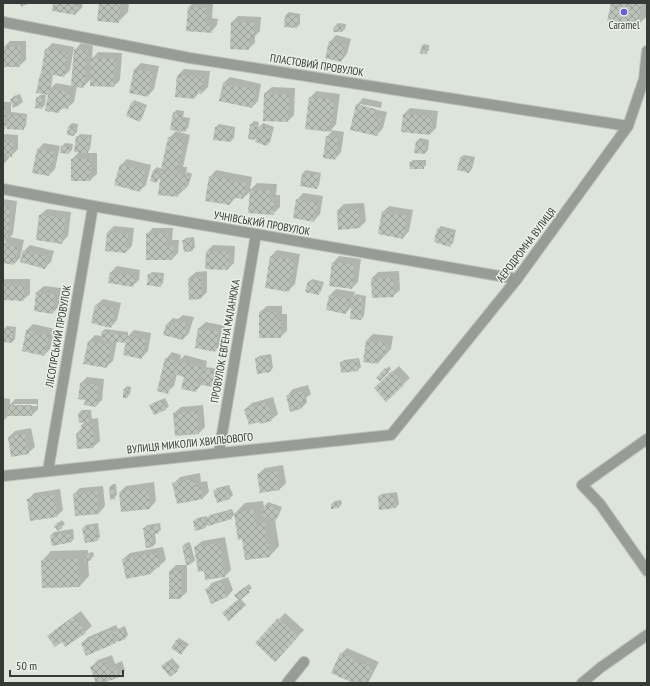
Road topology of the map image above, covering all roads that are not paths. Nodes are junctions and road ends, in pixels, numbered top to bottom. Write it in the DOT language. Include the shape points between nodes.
graph roads {
  1 [pos="3,22"];
  2 [pos="647,51"];
  3 [pos="628,126"];
  4 [pos="3,189"];
  5 [pos="93,206"];
  6 [pos="256,234"];
  7 [pos="516,279"];
  8 [pos="386,435"];
  9 [pos="647,439"];
  10 [pos="219,452"];
  11 [pos="48,471"];
  12 [pos="3,476"];
  13 [pos="647,571"];
  14 [pos="647,635"];
  15 [pos="304,662"];
  16 [pos="287,683"];
  17 [pos="582,683"];
  1 -- 3 [label="street, ПЛАСТОВИЙ ПРОВУЛОК" via="190,58"];
  2 -- 3 [label="street, АЕРОДРОМНА ВУЛИЦЯ" via="644,79"];
  3 -- 7 [label="street, АЕРОДРОМНА ВУЛИЦЯ"];
  4 -- 5 [label="street, УЧНІВСЬКИЙ ПРОВУЛОК"];
  5 -- 6 [label="street, УЧНІВСЬКИЙ ПРОВУЛОК"];
  5 -- 11 [label="street, ЛІСОГІРСЬКИЙ ПРОВУЛОК"];
  6 -- 7 [label="street, УЧНІВСЬКИЙ ПРОВУЛОК"];
  6 -- 10 [label="street, ПРОВУЛОК ЕВГЕНА МАЛАНЮКА"];
  7 -- 8 [label="street, АЕРОДРОМНА ВУЛИЦЯ"];
  8 -- 10 [label="street, ВУЛИЦЯ МИКОЛИ ХВИЛЬОВОГО"];
  9 -- 13 [label="street" via="582,485 600,504"];
  10 -- 11 [label="street, ВУЛИЦЯ МИКОЛИ ХВИЛЬОВОГО"];
  11 -- 12 [label="street, ВУЛИЦЯ МИКОЛИ ХВИЛЬОВОГО"];
  14 -- 17 [label="street"];
  15 -- 16 [label="street"];
}
